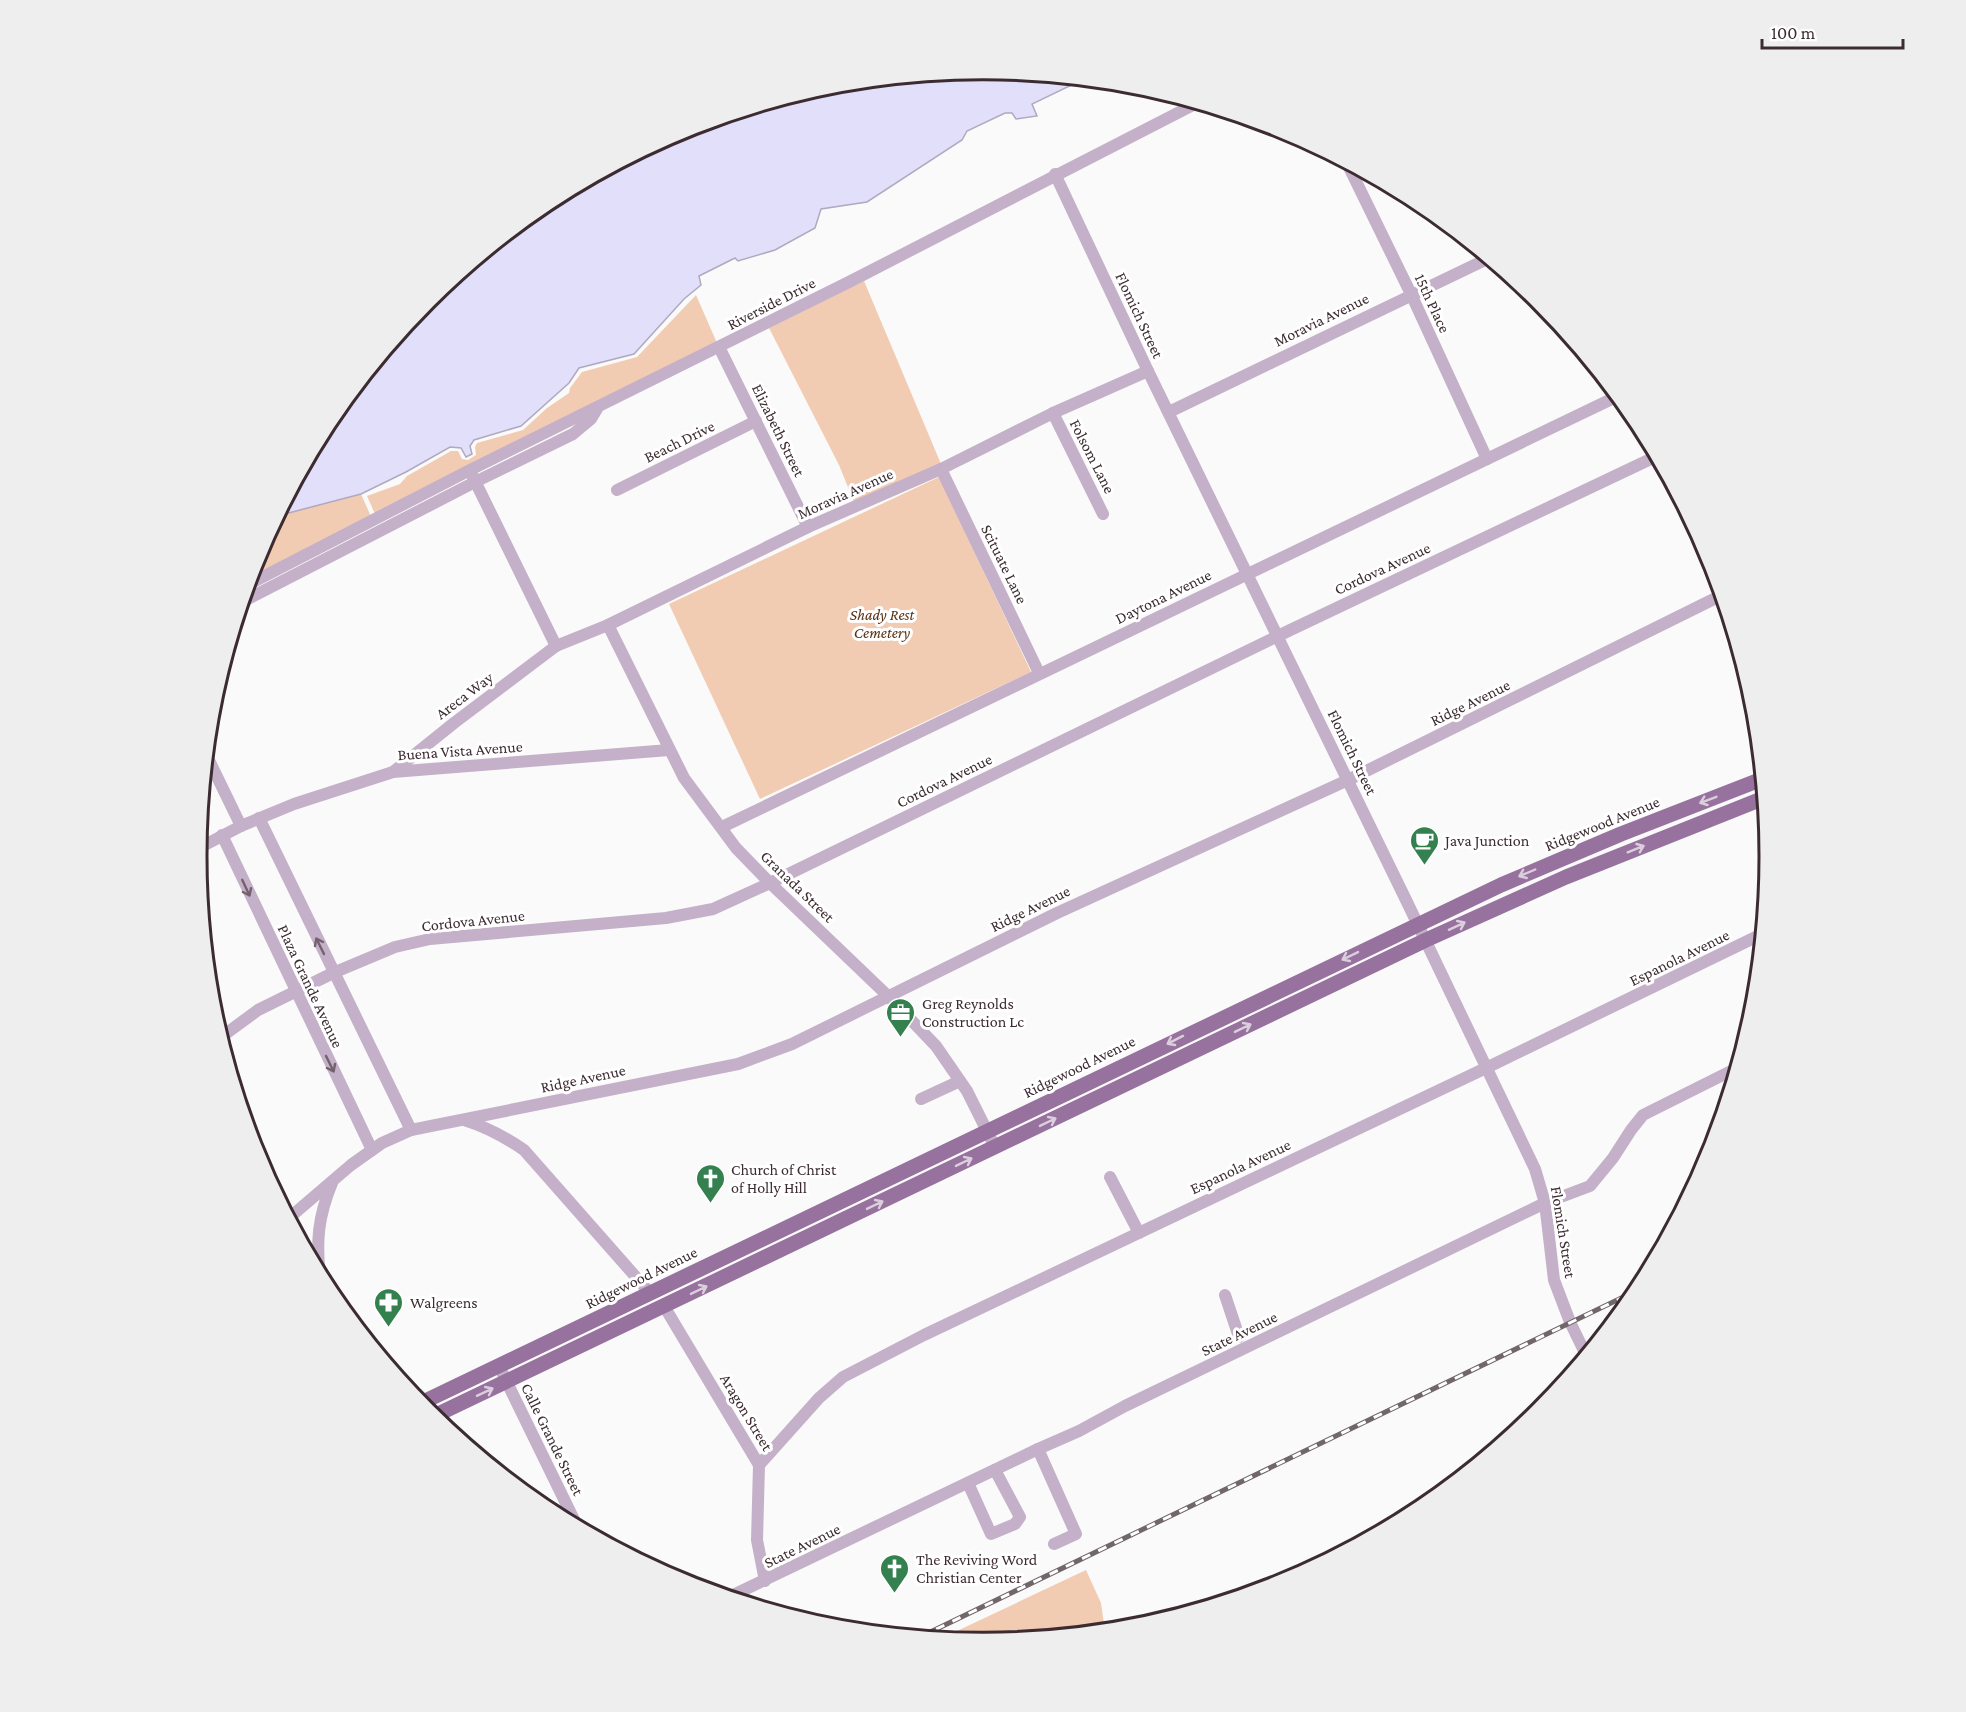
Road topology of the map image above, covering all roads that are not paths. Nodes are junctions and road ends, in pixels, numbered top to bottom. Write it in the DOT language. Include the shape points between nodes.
graph roads {
  1 [pos="1188,107"];
  2 [pos="1056,174"];
  3 [pos="1352,174"];
  4 [pos="1482,261"];
  5 [pos="1411,294"];
  6 [pos="719,347"];
  7 [pos="1148,370"];
  8 [pos="1611,399"];
  9 [pos="1169,412"];
  10 [pos="1053,413"];
  11 [pos="756,421"];
  12 [pos="1487,459"];
  13 [pos="1650,459"];
  14 [pos="941,469"];
  15 [pos="473,476"];
  16 [pos="617,490"];
  17 [pos="1103,514"];
  18 [pos="808,527"];
  19 [pos="1248,574"];
  20 [pos="258,579"];
  21 [pos="252,597"];
  22 [pos="1715,599"];
  23 [pos="608,625"];
  24 [pos="1278,636"];
  25 [pos="556,646"];
  26 [pos="1039,673"];
  27 [pos="669,750"];
  28 [pos="212,766"];
  29 [pos="393,772"];
  30 [pos="1348,780"];
  31 [pos="1756,782"];
  32 [pos="1758,801"];
  33 [pos="259,818"];
  34 [pos="241,826"];
  35 [pos="722,827"];
  36 [pos="222,835"];
  37 [pos="207,843"];
  38 [pos="770,883"];
  39 [pos="1418,924"];
  40 [pos="1755,937"];
  41 [pos="1426,940"];
  42 [pos="333,973"];
  43 [pos="295,992"];
  44 [pos="889,997"];
  45 [pos="227,1033"];
  46 [pos="1486,1068"];
  47 [pos="1728,1072"];
  48 [pos="960,1081"];
  49 [pos="921,1099"];
  50 [pos="463,1120"];
  51 [pos="411,1130"];
  52 [pos="987,1131"];
  53 [pos="995,1147"];
  54 [pos="372,1150"];
  55 [pos="1110,1177"];
  56 [pos="332,1182"];
  57 [pos="1545,1203"];
  58 [pos="295,1213"];
  59 [pos="1139,1233"];
  60 [pos="318,1256"];
  61 [pos="650,1293"];
  62 [pos="1225,1295"];
  63 [pos="664,1306"];
  64 [pos="1239,1337"];
  65 [pos="1583,1348"];
  66 [pos="499,1366"];
  67 [pos="507,1382"];
  68 [pos="429,1399"];
  69 [pos="442,1412"];
  70 [pos="1038,1449"];
  71 [pos="759,1465"];
  72 [pos="995,1470"];
  73 [pos="968,1483"];
  74 [pos="571,1513"];
  75 [pos="1054,1544"];
  76 [pos="765,1581"];
  77 [pos="740,1593"];
  1 -- 2 [label="street, Riverside Drive"];
  2 -- 6 [label="street, Riverside Drive"];
  2 -- 7 [label="street, Flomich Street"];
  3 -- 5 [label="street, 15th Place"];
  4 -- 5 [label="street, Moravia Avenue"];
  5 -- 9 [label="street, Moravia Avenue"];
  5 -- 12 [label="street, 15th Place"];
  6 -- 11 [label="street, Elizabeth Street"];
  6 -- 15 [label="street, Riverside Drive" via="598,407"];
  7 -- 9 [label="street, Flomich Street"];
  7 -- 10 [label="street, Moravia Avenue"];
  8 -- 12 [label="street, Daytona Avenue"];
  9 -- 19 [label="street, Flomich Street"];
  10 -- 14 [label="street, Moravia Avenue"];
  10 -- 17 [label="street, Folsom Lane"];
  11 -- 16 [label="street, Beach Drive"];
  11 -- 18 [label="street, Elizabeth Street"];
  12 -- 19 [label="street, Daytona Avenue"];
  13 -- 24 [label="street, Cordova Avenue"];
  14 -- 18 [label="street, Moravia Avenue"];
  14 -- 26 [label="street, Scituate Lane"];
  15 -- 20 [label="street, Riverside Drive"];
  15 -- 21 [label="street"];
  15 -- 25 [label="street"];
  18 -- 23 [label="street, Moravia Avenue"];
  19 -- 24 [label="street, Flomich Street"];
  19 -- 26 [label="street, Daytona Avenue"];
  22 -- 30 [label="street, Ridge Avenue"];
  23 -- 25 [label="street, Moravia Avenue"];
  23 -- 27 [label="street, Granada Street"];
  24 -- 30 [label="street, Flomich Street"];
  24 -- 38 [label="street, Cordova Avenue"];
  25 -- 29 [label="street, Areca Way"];
  26 -- 35 [label="street, Daytona Avenue"];
  27 -- 29 [label="street, Buena Vista Avenue"];
  27 -- 35 [label="street, Granada Street" via="684,778"];
  28 -- 34 [label="street"];
  29 -- 33 [label="street, Buena Vista Avenue"];
  30 -- 39 [label="street, Flomich Street"];
  30 -- 44 [label="street, Ridge Avenue" via="1057,913"];
  31 -- 39 [label="main road, Ridgewood Avenue, one-way" via="1562,858"];
  41 -- 32 [label="main road, one-way" via="1566,877"];
  33 -- 34 [label="street, Buena Vista Avenue"];
  42 -- 33 [label="street, Plaza Grande Avenue, one-way"];
  34 -- 36 [label="street, Buena Vista Avenue"];
  35 -- 38 [label="street, Granada Street" via="736,848"];
  36 -- 37 [label="street, Buena Vista Avenue"];
  36 -- 43 [label="street, Plaza Grande Avenue, one-way"];
  38 -- 42 [label="street, Cordova Avenue" via="713,909 666,918 430,939 395,947"];
  38 -- 44 [label="street, Granada Street"];
  39 -- 41 [label="street, Flomich Street"];
  39 -- 52 [label="main road, Ridgewood Avenue, one-way"];
  40 -- 46 [label="street, Espanola Avenue"];
  41 -- 46 [label="street, Flomich Street"];
  53 -- 41 [label="main road, one-way"];
  42 -- 43 [label="street, Cordova Avenue"];
  42 -- 51 [label="street, Plaza Grande Avenue"];
  43 -- 45 [label="street, Cordova Avenue" via="258,1010"];
  43 -- 54 [label="street, Plaza Grande Avenue, one-way"];
  44 -- 48 [label="street, Granada Street" via="936,1046"];
  44 -- 50 [label="street, Ridge Avenue" via="792,1044 738,1064"];
  46 -- 57 [label="street, Flomich Street" via="1535,1169"];
  46 -- 59 [label="street, Espanola Avenue"];
  47 -- 57 [label="street, State Avenue" via="1643,1115 1590,1186"];
  48 -- 49 [label="street"];
  48 -- 52 [label="street, Granada Street"];
  50 -- 51 [label="street, Ridge Avenue"];
  50 -- 61 [label="street" via="486,1127 524,1150"];
  51 -- 54 [label="street, Ridge Avenue"];
  52 -- 53 [label="street, Granada Street"];
  52 -- 61 [label="main road, Ridgewood Avenue"];
  63 -- 53 [label="main road, one-way"];
  54 -- 56 [label="street, Ridge Avenue"];
  55 -- 59 [label="street"];
  56 -- 58 [label="street, Ridge Avenue"];
  56 -- 60 [label="street" via="319,1221"];
  57 -- 65 [label="street, Flomich Street" via="1554,1280"];
  57 -- 70 [label="street, State Avenue"];
  59 -- 71 [label="street, Espanola Avenue" via="843,1377"];
  61 -- 66 [label="main road, Ridgewood Avenue"];
  62 -- 64 [label="street"];
  63 -- 67 [label="main road"];
  63 -- 71 [label="street, Aragon Street"];
  66 -- 67 [label="street, Calle Grande Street"];
  66 -- 68 [label="main road, Ridgewood Avenue"];
  69 -- 67 [label="main road, one-way"];
  67 -- 74 [label="street, Calle Grande Street"];
  70 -- 72 [label="street, State Avenue"];
  70 -- 75 [label="street" via="1076,1534"];
  71 -- 76 [label="street, Aragon Street" via="757,1540"];
  72 -- 73 [label="street, State Avenue"];
  72 -- 73 [label="street" via="1020,1517 1015,1524 991,1534"];
  73 -- 76 [label="street, State Avenue"];
  76 -- 77 [label="street, State Avenue"];
}
